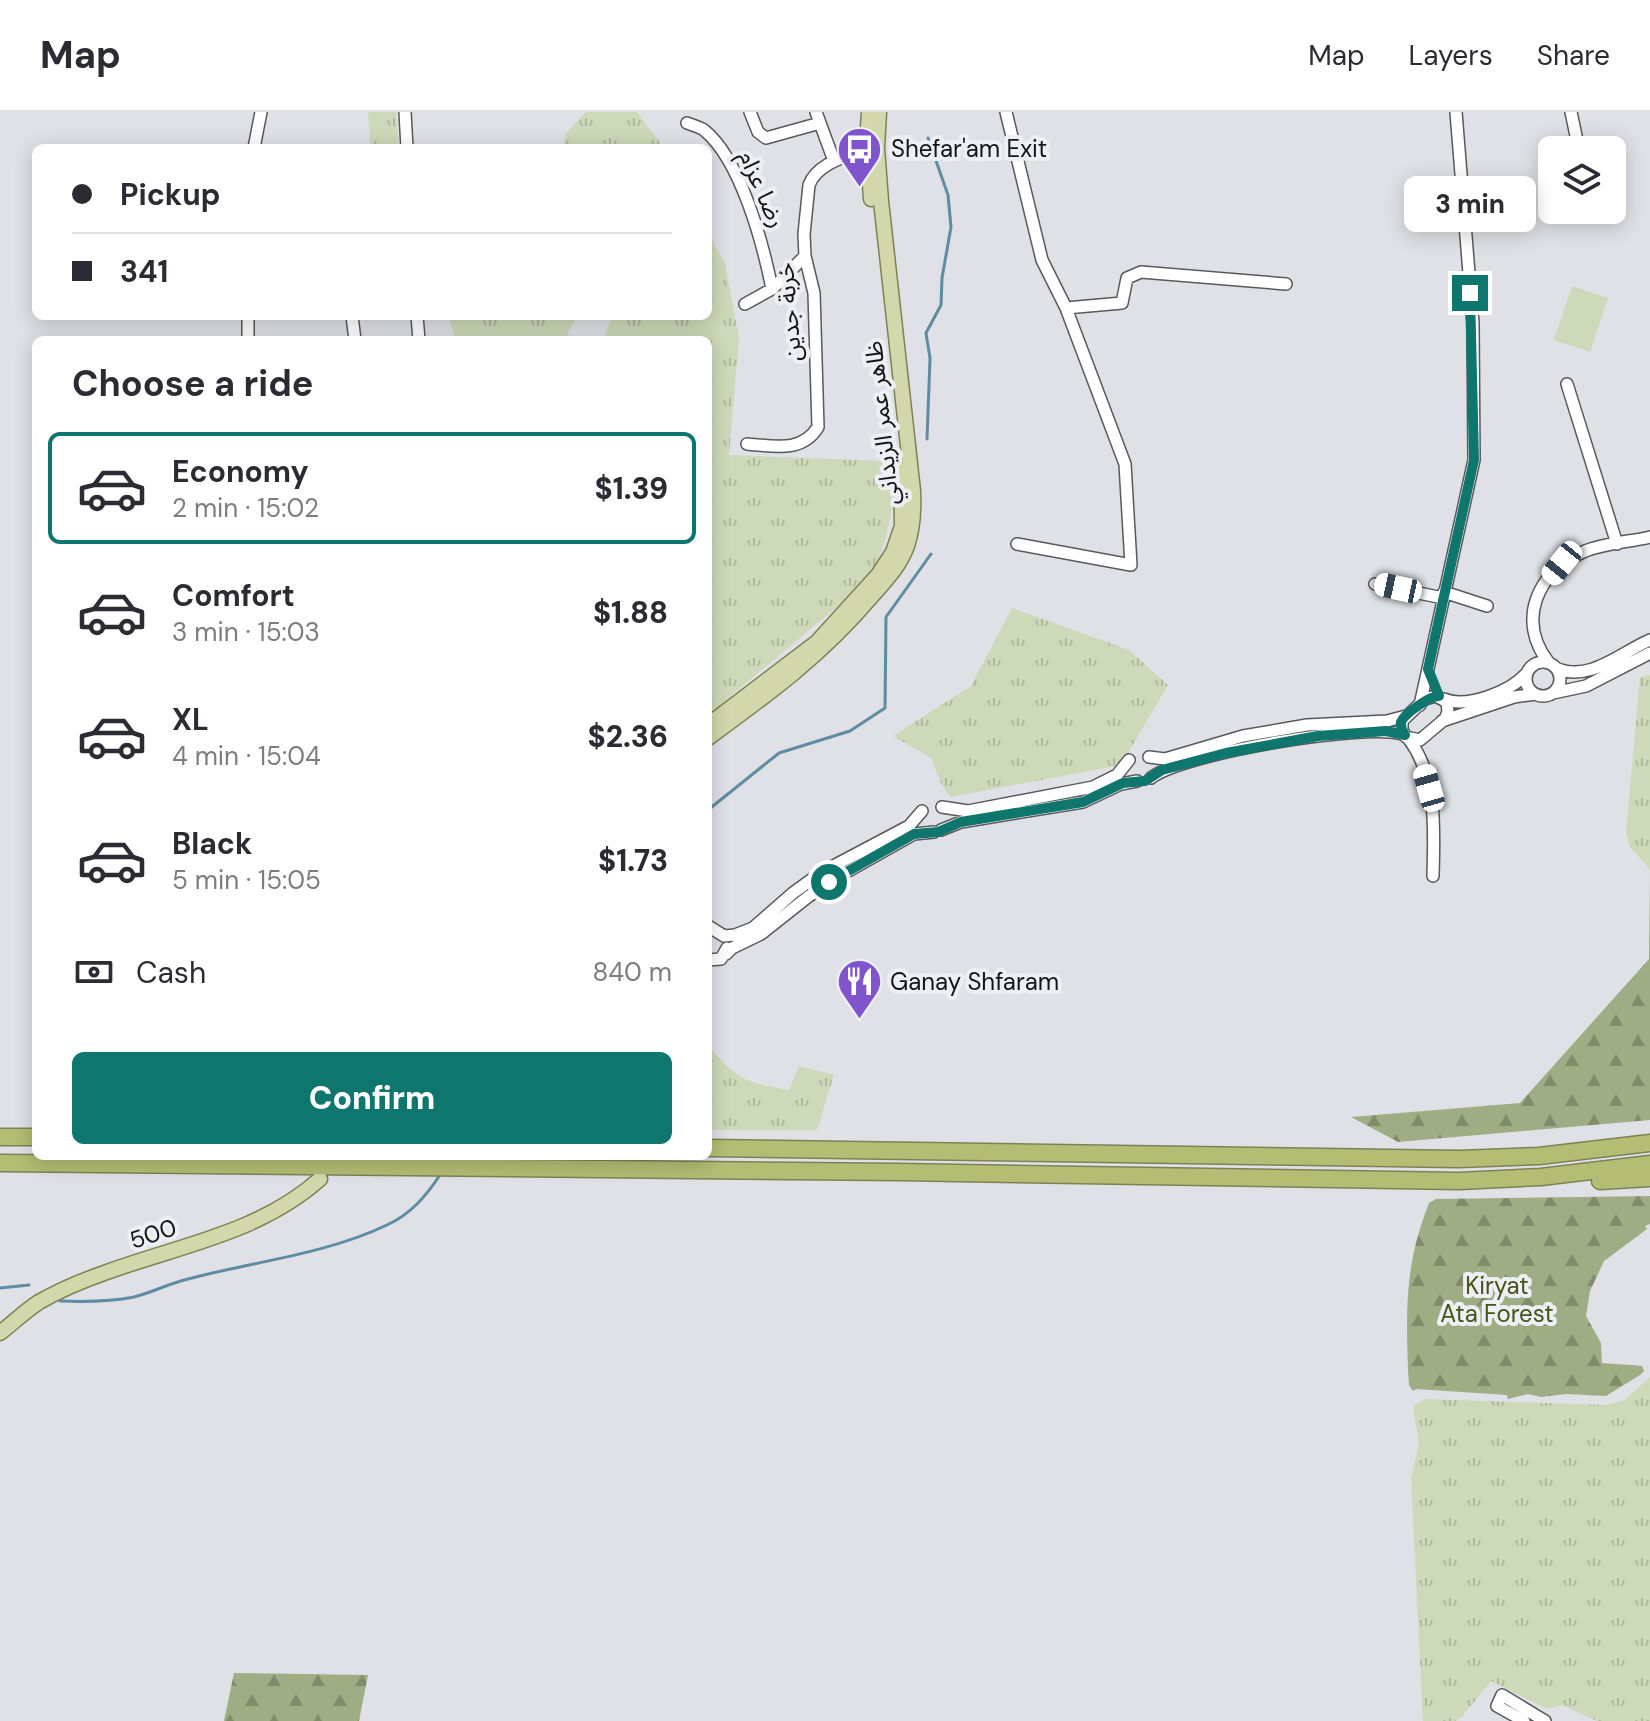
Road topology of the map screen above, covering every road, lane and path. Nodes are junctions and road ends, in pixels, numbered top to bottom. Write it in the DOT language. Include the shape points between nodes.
graph roads {
  1 [pos="261,112"];
  2 [pos="405,112"];
  3 [pos="750,112"];
  4 [pos="869,112"];
  5 [pos="879,112"];
  6 [pos="1006,112"];
  7 [pos="1456,112"];
  8 [pos="1571,112"];
  9 [pos="818,117"];
  10 [pos="687,123"];
  11 [pos="1576,136"];
  12 [pos="255,144"];
  13 [pos="407,144"];
  14 [pos="867,148"];
  15 [pos="834,161"];
  16 [pos="805,256"];
  17 [pos="1286,284"];
  18 [pos="772,289"];
  19 [pos="745,304"];
  20 [pos="1066,308"];
  21 [pos="1567,384"];
  22 [pos="747,444"];
  23 [pos="1650,537"];
  24 [pos="1017,544"];
  25 [pos="1617,544"];
  26 [pos="1375,584"];
  27 [pos="1443,595"];
  28 [pos="1487,606"];
  29 [pos="1535,639"];
  30 [pos="1650,640"];
  31 [pos="1650,653"];
  32 [pos="1552,665"];
  33 [pos="1428,669"];
  34 [pos="1528,671"];
  35 [pos="1553,693"];
  36 [pos="1535,694"];
  37 [pos="1442,698"];
  38 [pos="1420,705"];
  39 [pos="1406,716"];
  40 [pos="1442,721"];
  41 [pos="712,722"];
  42 [pos="1427,734"];
  43 [pos="712,735"];
  44 [pos="1406,737"];
  45 [pos="1149,757"];
  46 [pos="1129,760"];
  47 [pos="1422,763"];
  48 [pos="1151,778"];
  49 [pos="1137,781"];
  50 [pos="942,807"];
  51 [pos="922,811"];
  52 [pos="937,831"];
  53 [pos="1433,876"];
  54 [pos="713,934"];
  55 [pos="726,954"];
  56 [pos="712,961"];
  57 [pos="1650,1133"];
  58 [pos="0,1137"];
  59 [pos="32,1137"];
  60 [pos="1650,1143"];
  61 [pos="712,1148"];
  62 [pos="1500,1158"];
  63 [pos="0,1163"];
  64 [pos="1650,1164"];
  65 [pos="1650,1178"];
  66 [pos="320,1179"];
  67 [pos="1426,1181"];
  68 [pos="0,1333"];
  69 [pos="1524,1721"];
  70 [pos="1545,1721"];
  1 -- 12 [label="street"];
  2 -- 13 [label="street"];
  3 -- 9 [label="street" via="766,138"];
  4 -- 14 [label="main road, ظاهر عمر الزيداني"];
  5 -- 43 [label="main road, ظاهر عمر الزيداني" via="879,186 913,491 910,535 891,573 832,641"];
  6 -- 20 [label="street" via="1042,260"];
  7 -- 27 [label="street" via="1473,323 1474,460"];
  8 -- 11 [label="street"];
  9 -- 15 [label="street"];
  10 -- 18 [label="street, رضا عزام" via="703,129 739,181 763,244"];
  14 -- 15 [label="street, خربة جدين"];
  14 -- 41 [label="main road, ظاهر عمر الزيداني" via="901,467 898,541 878,575 817,642"];
  15 -- 16 [label="street, خربة جدين" via="809,185"];
  16 -- 18 [label="street"];
  16 -- 22 [label="street, خربة جدين" via="814,293 818,427 800,445"];
  17 -- 20 [label="street" via="1141,272 1127,278 1122,303"];
  18 -- 19 [label="street"];
  20 -- 24 [label="street" via="1125,464 1131,565"];
  21 -- 25 [label="street"];
  23 -- 25 [label="street"];
  25 -- 29 [label="street" via="1562,563 1533,606"];
  26 -- 27 [label="street"];
  27 -- 28 [label="street"];
  27 -- 33 [label="street"];
  29 -- 32 [label="street"];
  29 -- 34 [label="street"];
  30 -- 32 [label="street" via="1589,671 1571,673"];
  31 -- 35 [label="street" via="1586,686"];
  32 -- 34 [label="street" via="1537,663"];
  32 -- 35 [label="street" via="1559,683"];
  33 -- 37 [label="street"];
  33 -- 38 [label="street"];
  34 -- 36 [label="street" via="1527,685"];
  34 -- 37 [label="street" via="1507,690 1464,702"];
  35 -- 36 [label="street"];
  36 -- 40 [label="street"];
  37 -- 38 [label="street" via="1429,697"];
  37 -- 40 [label="street" via="1448,712"];
  38 -- 39 [label="street"];
  39 -- 44 [label="street" via="1401,723"];
  39 -- 45 [label="street" via="1307,725 1243,736 1165,759"];
  40 -- 42 [label="street"];
  42 -- 44 [label="street" via="1420,740"];
  42 -- 47 [label="street"];
  44 -- 47 [label="street"];
  44 -- 48 [label="street" via="1386,731 1300,738 1236,750 1162,770"];
  45 -- 46 [label="street"];
  45 -- 48 [label="street" via="1155,766"];
  46 -- 49 [label="street" via="1128,774"];
  46 -- 50 [label="street" via="1117,775 1093,787 968,811"];
  47 -- 53 [label="street" via="1434,813"];
  48 -- 49 [label="street"];
  49 -- 52 [label="street" via="1083,802 961,822"];
  50 -- 51 [label="street" via="929,805"];
  50 -- 52 [label="street" via="948,817"];
  51 -- 52 [label="street" via="921,824"];
  51 -- 54 [label="street" via="909,826 805,883 753,928 735,935"];
  52 -- 55 [label="street" via="914,834 843,874"];
  54 -- 55 [label="street" via="726,941"];
  55 -- 56 [label="street"];
  57 -- 62 [label="highway"];
  58 -- 59 [label="highway"];
  60 -- 62 [label="highway"];
  61 -- 62 [label="highway"];
  63 -- 67 [label="highway"];
  64 -- 67 [label="highway" via="1541,1177"];
  65 -- 67 [label="highway"];
  66 -- 68 [label="main road, 500" via="267,1217 84,1281 39,1303"];
  69 -- 70 [label="street" via="1497,1706 1502,1695"];
}
